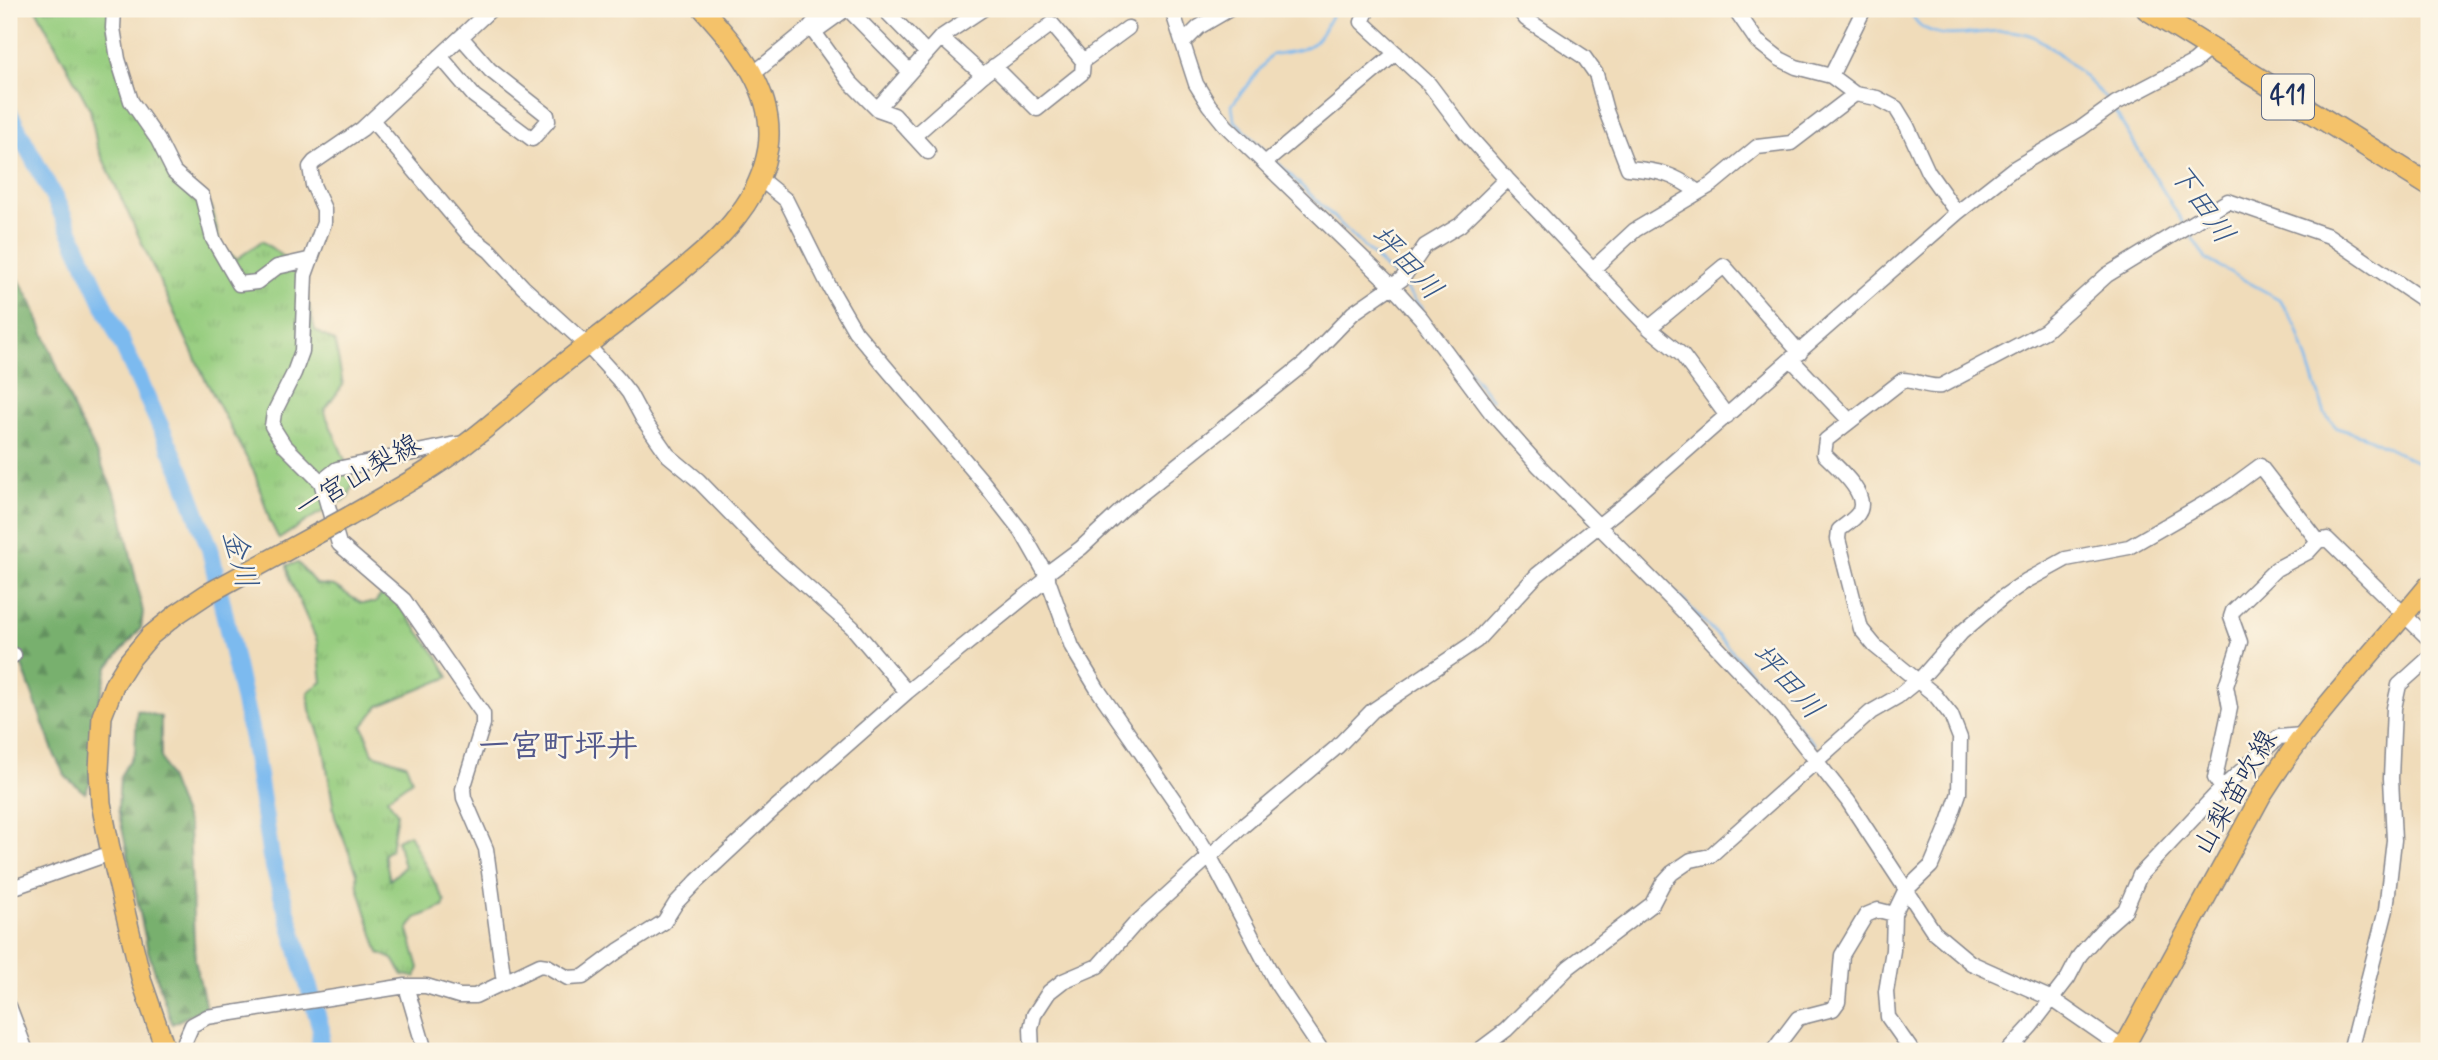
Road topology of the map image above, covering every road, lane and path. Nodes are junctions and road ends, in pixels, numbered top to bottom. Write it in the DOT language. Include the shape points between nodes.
graph roads {
  1 [pos="114,9"];
  2 [pos="491,9"];
  3 [pos="703,9"];
  4 [pos="818,9"];
  5 [pos="847,9"];
  6 [pos="884,9"];
  7 [pos="983,9"];
  8 [pos="1170,9"];
  9 [pos="1230,9"];
  10 [pos="1368,9"];
  11 [pos="1518,9"];
  12 [pos="1735,9"];
  13 [pos="1864,9"];
  14 [pos="2147,9"];
  15 [pos="1128,28"];
  16 [pos="811,30"];
  17 [pos="461,37"];
  18 [pos="941,37"];
  19 [pos="1182,43"];
  20 [pos="2210,48"];
  21 [pos="926,52"];
  22 [pos="1396,53"];
  23 [pos="440,56"];
  24 [pos="1083,61"];
  25 [pos="989,70"];
  26 [pos="909,72"];
  27 [pos="753,74"];
  28 [pos="1831,76"];
  29 [pos="1855,94"];
  30 [pos="877,109"];
  31 [pos="372,120"];
  32 [pos="914,136"];
  33 [pos="928,152"];
  34 [pos="1265,163"];
  35 [pos="759,178"];
  36 [pos="1507,179"];
  37 [pos="2429,185"];
  38 [pos="1698,192"];
  39 [pos="1957,213"];
  40 [pos="309,260"];
  41 [pos="1594,268"];
  42 [pos="1397,283"];
  43 [pos="2429,302"];
  44 [pos="1650,328"];
  45 [pos="587,345"];
  46 [pos="1795,356"];
  47 [pos="1727,416"];
  48 [pos="1850,421"];
  49 [pos="466,443"];
  50 [pos="321,482"];
  51 [pos="1599,525"];
  52 [pos="2318,541"];
  53 [pos="1047,576"];
  54 [pos="2429,585"];
  55 [pos="2404,615"];
  56 [pos="2429,639"];
  57 [pos="2429,658"];
  58 [pos="1916,681"];
  59 [pos="907,692"];
  60 [pos="2302,735"];
  61 [pos="1817,761"];
  62 [pos="2222,788"];
  63 [pos="111,853"];
  64 [pos="1210,857"];
  65 [pos="9,889"];
  66 [pos="1905,891"];
  67 [pos="1894,914"];
  68 [pos="504,983"];
  69 [pos="401,987"];
  70 [pos="2052,999"];
  71 [pos="9,1006"];
  72 [pos="2124,1050"];
  73 [pos="26,1051"];
  74 [pos="166,1051"];
  75 [pos="184,1051"];
  76 [pos="425,1051"];
  77 [pos="1032,1051"];
  78 [pos="1322,1051"];
  79 [pos="1478,1051"];
  80 [pos="1773,1051"];
  81 [pos="1912,1051"];
  82 [pos="2008,1051"];
  83 [pos="2350,1051"];
  1 -- 40 [label="street" via="118,59 131,101 158,140 168,164 202,196 213,239 239,284 257,282 277,267"];
  2 -- 17 [label="street"];
  3 -- 27 [label="main road, 一宮山梨線"];
  4 -- 16 [label="street"];
  5 -- 16 [label="street"];
  5 -- 26 [label="street"];
  6 -- 21 [label="street"];
  7 -- 18 [label="street"];
  8 -- 19 [label="street"];
  9 -- 19 [label="street"];
  10 -- 22 [label="street" via="1362,22"];
  11 -- 38 [label="street" via="1584,57 1595,74 1628,168 1656,170 1679,178"];
  12 -- 28 [label="street" via="1768,50 1796,67"];
  13 -- 28 [label="street"];
  14 -- 20 [label="highway, 411"];
  15 -- 24 [label="street"];
  16 -- 27 [label="street"];
  16 -- 30 [label="street"];
  17 -- 23 [label="street"];
  17 -- 23 [label="street" via="490,71 547,115 548,121 532,139 474,96"];
  18 -- 21 [label="street"];
  18 -- 25 [label="street"];
  19 -- 34 [label="street" via="1196,84 1209,105"];
  20 -- 37 [label="highway, 411"];
  20 -- 39 [label="street" via="2194,62 2112,105 2012,169"];
  21 -- 26 [label="street"];
  22 -- 34 [label="street"];
  22 -- 36 [label="street" via="1429,84"];
  23 -- 31 [label="street"];
  24 -- 25 [label="street" via="1052,23"];
  24 -- 25 [label="street" via="1082,72 1037,109"];
  25 -- 32 [label="street"];
  26 -- 30 [label="street"];
  27 -- 35 [label="main road, 一宮山梨線" via="765,103 768,131"];
  28 -- 29 [label="street"];
  29 -- 38 [label="street" via="1791,143 1757,147"];
  29 -- 39 [label="street" via="1896,108 1928,172"];
  30 -- 32 [label="street" via="894,115"];
  31 -- 40 [label="street" via="310,167 324,216"];
  31 -- 45 [label="street" via="469,235"];
  32 -- 33 [label="street"];
  34 -- 42 [label="street"];
  35 -- 45 [label="main road, 一宮山梨線" via="719,239"];
  35 -- 53 [label="street" via="786,200 855,331 984,482 1022,531"];
  36 -- 41 [label="street"];
  36 -- 42 [label="street" via="1460,225 1425,246"];
  38 -- 41 [label="street" via="1635,230"];
  39 -- 46 [label="street"];
  40 -- 50 [label="street" via="302,351 272,426"];
  41 -- 44 [label="street"];
  42 -- 51 [label="street" via="1490,411"];
  42 -- 53 [label="street" via="1353,313 1305,363"];
  43 -- 48 [label="street" via="2329,236 2228,201 2107,275 2045,331 1941,386 1903,380"];
  44 -- 46 [label="street" via="1724,266"];
  44 -- 47 [label="street" via="1682,355"];
  45 -- 49 [label="main road, 一宮山梨線"];
  45 -- 59 [label="street" via="629,393 668,455 852,627"];
  46 -- 47 [label="street"];
  46 -- 48 [label="street"];
  47 -- 51 [label="street"];
  48 -- 58 [label="street" via="1826,440 1824,454 1859,494 1858,514 1839,530 1857,616 1875,646"];
  49 -- 50 [label="street" via="337,469"];
  49 -- 63 [label="main road, 一宮山梨線, bridge" via="409,482 207,594 150,636 114,685 102,716 99,770"];
  50 -- 68 [label="street" via="339,544 404,600 483,714 463,789 486,849"];
  51 -- 61 [label="street" via="1776,710"];
  51 -- 64 [label="street" via="1537,575 1476,641 1372,711 1338,747"];
  52 -- 55 [label="street" via="2327,539"];
  52 -- 58 [label="street" via="2260,466 2129,547 2066,559 2026,581 1961,633"];
  52 -- 62 [label="street" via="2276,569 2233,611 2240,642 2226,685 2230,708 2215,778"];
  53 -- 59 [label="street"];
  53 -- 64 [label="street" via="1072,647"];
  54 -- 55 [label="main road, 山梨笛吹線"];
  55 -- 56 [label="street"];
  55 -- 60 [label="main road, 山梨笛吹線"];
  57 -- 83 [label="street" via="2399,685 2394,708 2394,840 2386,910"];
  58 -- 61 [label="street" via="1882,703"];
  58 -- 66 [label="street" via="1951,715 1960,738 1959,793 1931,866"];
  59 -- 68 [label="street" via="697,881 664,922 583,977 568,978 540,965"];
  60 -- 62 [label="street" via="2279,737"];
  60 -- 72 [label="main road, 山梨笛吹線" via="2261,796"];
  61 -- 66 [label="street"];
  61 -- 79 [label="street" via="1710,856 1691,860 1672,873 1652,904 1569,967 1506,1030"];
  62 -- 70 [label="street" via="2140,875 2125,910 2080,956"];
  63 -- 65 [label="street"];
  63 -- 74 [label="main road, 一宮山梨線" via="142,982"];
  64 -- 77 [label="street" via="1134,925 1098,966 1049,992 1032,1023"];
  64 -- 78 [label="street" via="1277,984"];
  66 -- 67 [label="street"];
  66 -- 70 [label="street" via="1953,950 1985,971"];
  67 -- 80 [label="street" via="1878,910 1866,915 1842,955 1838,1002 1833,1009 1798,1018"];
  67 -- 81 [label="street" via="1888,1017"];
  68 -- 69 [label="street" via="467,996 426,986"];
  69 -- 75 [label="street" via="207,1017 192,1025"];
  69 -- 76 [label="street"];
  70 -- 72 [label="street"];
  70 -- 82 [label="street"];
  71 -- 73 [label="street"];
}
